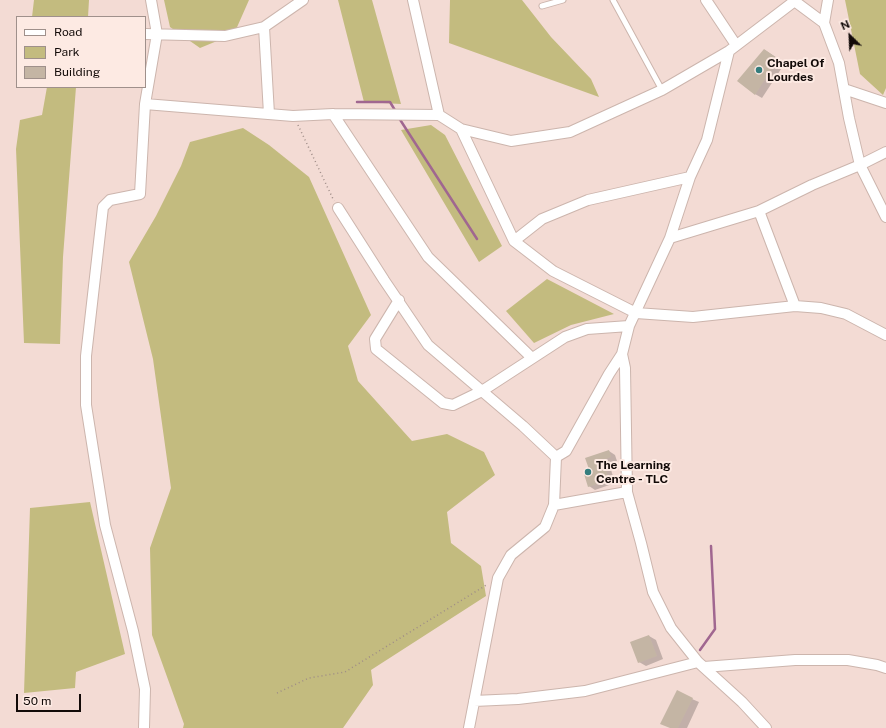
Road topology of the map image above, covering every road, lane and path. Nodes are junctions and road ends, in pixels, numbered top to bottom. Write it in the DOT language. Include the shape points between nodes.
graph roads {
  1 [pos="151,0"];
  2 [pos="303,0"];
  3 [pos="413,0"];
  4 [pos="563,0"];
  5 [pos="614,0"];
  6 [pos="706,0"];
  7 [pos="794,0"];
  8 [pos="828,0"];
  9 [pos="542,6"];
  10 [pos="824,23"];
  11 [pos="264,27"];
  12 [pos="146,34"];
  13 [pos="157,34"];
  14 [pos="732,48"];
  15 [pos="844,89"];
  16 [pos="662,90"];
  17 [pos="886,103"];
  18 [pos="145,104"];
  19 [pos="269,114"];
  20 [pos="333,114"];
  21 [pos="439,114"];
  22 [pos="294,116"];
  23 [pos="461,130"];
  24 [pos="886,152"];
  25 [pos="860,165"];
  26 [pos="690,177"];
  27 [pos="338,208"];
  28 [pos="759,211"];
  29 [pos="886,217"];
  30 [pos="670,238"];
  31 [pos="514,241"];
  32 [pos="399,300"];
  33 [pos="795,306"];
  34 [pos="636,313"];
  35 [pos="629,326"];
  36 [pos="886,335"];
  37 [pos="622,354"];
  38 [pos="532,358"];
  39 [pos="482,391"];
  40 [pos="556,457"];
  41 [pos="626,492"];
  42 [pos="554,505"];
  43 [pos="498,578"];
  44 [pos="701,665"];
  45 [pos="886,668"];
  46 [pos="277,693"];
  47 [pos="474,701"];
  48 [pos="144,728"];
  49 [pos="468,728"];
  50 [pos="766,728"];
  1 -- 13 [label="street"];
  2 -- 11 [label="street"];
  3 -- 21 [label="street"];
  4 -- 9 [label="lane"];
  5 -- 16 [label="lane"];
  6 -- 14 [label="street"];
  7 -- 10 [label="street"];
  7 -- 14 [label="street"];
  8 -- 10 [label="street"];
  10 -- 15 [label="street" via="839,63"];
  11 -- 13 [label="street" via="225,36"];
  11 -- 19 [label="street"];
  12 -- 13 [label="street"];
  13 -- 18 [label="street"];
  14 -- 16 [label="street"];
  14 -- 26 [label="street" via="707,140"];
  15 -- 17 [label="street"];
  15 -- 25 [label="street"];
  16 -- 23 [label="street" via="570,132 511,141"];
  18 -- 19 [label="street"];
  18 -- 48 [label="street" via="140,194 110,200 103,207 86,356 86,404 104,518 145,689"];
  19 -- 22 [label="street"];
  20 -- 21 [label="street"];
  20 -- 22 [label="street"];
  20 -- 38 [label="street" via="428,257"];
  21 -- 23 [label="street"];
  22 -- 27 [label="path"];
  23 -- 31 [label="street"];
  24 -- 25 [label="street"];
  25 -- 28 [label="street"];
  25 -- 29 [label="street"];
  26 -- 30 [label="street"];
  26 -- 31 [label="street" via="588,200 542,219"];
  27 -- 32 [label="street"];
  28 -- 30 [label="street"];
  28 -- 33 [label="street"];
  30 -- 34 [label="street"];
  31 -- 34 [label="street" via="553,271"];
  32 -- 39 [label="street" via="428,344"];
  32 -- 39 [label="street" via="375,339 376,349 442,403 453,405"];
  33 -- 34 [label="street" via="692,317"];
  33 -- 36 [label="street" via="821,308 846,314"];
  34 -- 35 [label="street"];
  35 -- 37 [label="street"];
  35 -- 38 [label="street" via="579,332 565,337"];
  37 -- 40 [label="street" via="566,451"];
  37 -- 41 [label="street" via="625,368"];
  38 -- 39 [label="street"];
  39 -- 40 [label="street"];
  40 -- 42 [label="street"];
  41 -- 42 [label="street"];
  41 -- 44 [label="street" via="653,592 671,628"];
  42 -- 43 [label="street" via="545,527 511,555"];
  43 -- 46 [label="path" via="345,672 309,678"];
  43 -- 47 [label="street"];
  44 -- 45 [label="street" via="848,660 877,664"];
  44 -- 47 [label="street" via="585,691"];
  44 -- 50 [label="street"];
  47 -- 49 [label="street"];
}
